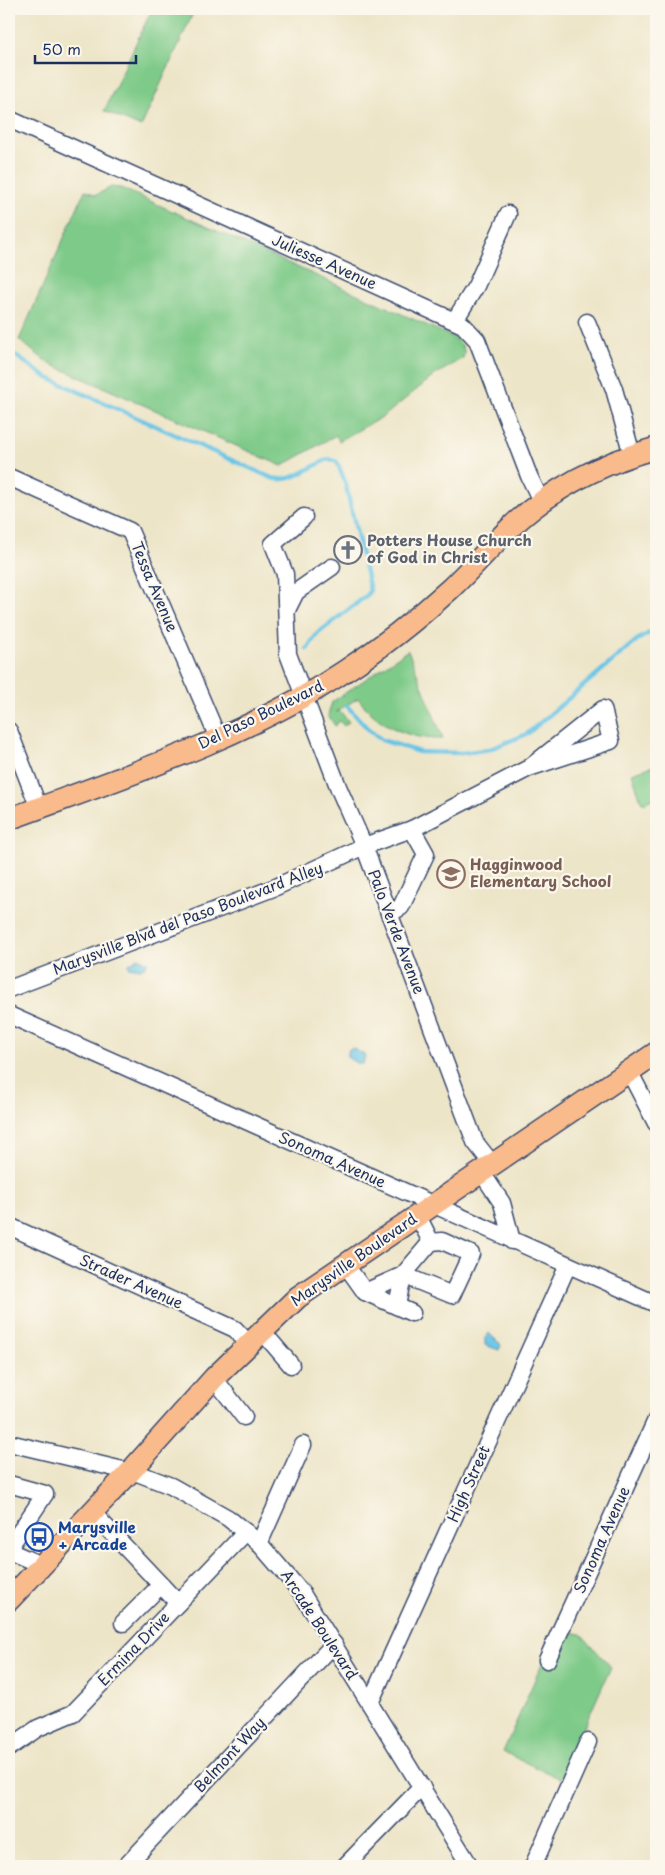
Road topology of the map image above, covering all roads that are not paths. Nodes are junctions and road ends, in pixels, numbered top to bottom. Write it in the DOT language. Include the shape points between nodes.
graph roads {
  1 [pos="9,119"];
  2 [pos="508,214"];
  3 [pos="455,320"];
  4 [pos="587,322"];
  5 [pos="656,448"];
  6 [pos="632,455"];
  7 [pos="9,477"];
  8 [pos="541,501"];
  9 [pos="304,517"];
  10 [pos="332,567"];
  11 [pos="287,610"];
  12 [pos="304,697"];
  13 [pos="9,731"];
  14 [pos="218,738"];
  15 [pos="529,768"];
  16 [pos="39,808"];
  17 [pos="9,819"];
  18 [pos="412,829"];
  19 [pos="364,846"];
  20 [pos="389,914"];
  21 [pos="9,989"];
  22 [pos="9,1015"];
  23 [pos="656,1053"];
  24 [pos="629,1071"];
  25 [pos="656,1123"];
  26 [pos="487,1169"];
  27 [pos="426,1210"];
  28 [pos="9,1226"];
  29 [pos="436,1241"];
  30 [pos="512,1241"];
  31 [pos="345,1264"];
  32 [pos="568,1265"];
  33 [pos="403,1274"];
  34 [pos="365,1292"];
  35 [pos="656,1304"];
  36 [pos="255,1338"];
  37 [pos="291,1365"];
  38 [pos="214,1378"];
  39 [pos="244,1417"];
  40 [pos="656,1420"];
  41 [pos="9,1443"];
  42 [pos="303,1445"];
  43 [pos="130,1472"];
  44 [pos="9,1484"];
  45 [pos="92,1512"];
  46 [pos="246,1532"];
  47 [pos="259,1544"];
  48 [pos="9,1549"];
  49 [pos="42,1565"];
  50 [pos="161,1585"];
  51 [pos="9,1600"];
  52 [pos="178,1603"];
  53 [pos="123,1623"];
  54 [pos="334,1644"];
  55 [pos="547,1660"];
  56 [pos="370,1703"];
  57 [pos="588,1742"];
  58 [pos="9,1748"];
  59 [pos="422,1787"];
  60 [pos="126,1866"];
  61 [pos="346,1866"];
  62 [pos="470,1866"];
  63 [pos="533,1866"];
  1 -- 3 [label="street, Juliesse Avenue"];
  2 -- 3 [label="street" via="476,286"];
  3 -- 8 [label="street, Juliesse Avenue" via="472,332 477,340 528,476"];
  4 -- 6 [label="street" via="614,389"];
  5 -- 6 [label="main road, Del Paso Boulevard"];
  6 -- 8 [label="main road, Del Paso Boulevard" via="592,471"];
  7 -- 14 [label="street, Tessa Avenue" via="130,531"];
  8 -- 12 [label="main road, Del Paso Boulevard" via="419,616 365,658"];
  9 -- 11 [label="street, Palo Verde Avenue" via="272,544 285,574"];
  10 -- 11 [label="street" via="296,592"];
  11 -- 12 [label="street, Palo Verde Avenue" via="288,654"];
  12 -- 14 [label="main road, Del Paso Boulevard"];
  12 -- 19 [label="street, Palo Verde Avenue"];
  13 -- 16 [label="street"];
  14 -- 16 [label="main road, Del Paso Boulevard"];
  15 -- 15 [label="street, Marysville Blvd del Paso Boulevard Alley" via="544,756 603,709 611,741"];
  15 -- 18 [label="street, Marysville Blvd del Paso Boulevard Alley"];
  16 -- 17 [label="main road, Del Paso Boulevard"];
  18 -- 19 [label="street, Marysville Blvd del Paso Boulevard Alley"];
  18 -- 20 [label="street" via="426,854 401,907"];
  19 -- 20 [label="street, Palo Verde Avenue"];
  19 -- 21 [label="street, Marysville Blvd del Paso Boulevard Alley" via="276,887"];
  20 -- 26 [label="street, Palo Verde Avenue"];
  22 -- 27 [label="street, Sonoma Avenue"];
  23 -- 24 [label="main road, Marysville Boulevard"];
  24 -- 25 [label="street"];
  24 -- 26 [label="main road, Marysville Boulevard"];
  26 -- 27 [label="main road, Marysville Boulevard"];
  26 -- 30 [label="street, Palo Verde Avenue" via="502,1203"];
  27 -- 29 [label="street"];
  27 -- 30 [label="street, Sonoma Avenue"];
  27 -- 31 [label="main road, Marysville Boulevard"];
  28 -- 36 [label="street, Strader Avenue"];
  29 -- 33 [label="street"];
  29 -- 33 [label="street" via="471,1254 452,1295"];
  30 -- 32 [label="street, Sonoma Avenue"];
  31 -- 34 [label="street"];
  31 -- 36 [label="main road, Marysville Boulevard" via="298,1297"];
  32 -- 35 [label="street, Sonoma Avenue"];
  32 -- 56 [label="street, High Street"];
  33 -- 34 [label="street"];
  33 -- 34 [label="street" via="404,1309"];
  36 -- 37 [label="street, Strader Avenue"];
  36 -- 38 [label="main road, Marysville Boulevard"];
  38 -- 39 [label="street"];
  38 -- 43 [label="main road, Marysville Boulevard"];
  40 -- 55 [label="street, Sonoma Avenue"];
  41 -- 43 [label="street, Arcade Boulevard"];
  42 -- 47 [label="street"];
  43 -- 45 [label="main road, Marysville Boulevard"];
  43 -- 46 [label="street, Arcade Boulevard" via="200,1500"];
  44 -- 48 [label="street" via="44,1494"];
  45 -- 49 [label="main road, Marysville Boulevard"];
  45 -- 50 [label="street"];
  46 -- 47 [label="street, Arcade Boulevard"];
  46 -- 52 [label="street, Ermina Drive"];
  47 -- 54 [label="street, Arcade Boulevard" via="301,1592"];
  48 -- 49 [label="street"];
  49 -- 51 [label="main road, Marysville Boulevard"];
  50 -- 52 [label="street"];
  50 -- 53 [label="street"];
  52 -- 58 [label="street, Ermina Drive" via="73,1713 38,1728"];
  54 -- 56 [label="street, Arcade Boulevard"];
  54 -- 60 [label="street, Belmont Way"];
  56 -- 59 [label="street, Arcade Boulevard"];
  57 -- 63 [label="street"];
  59 -- 61 [label="street"];
  59 -- 62 [label="street, Arcade Boulevard"];
}
